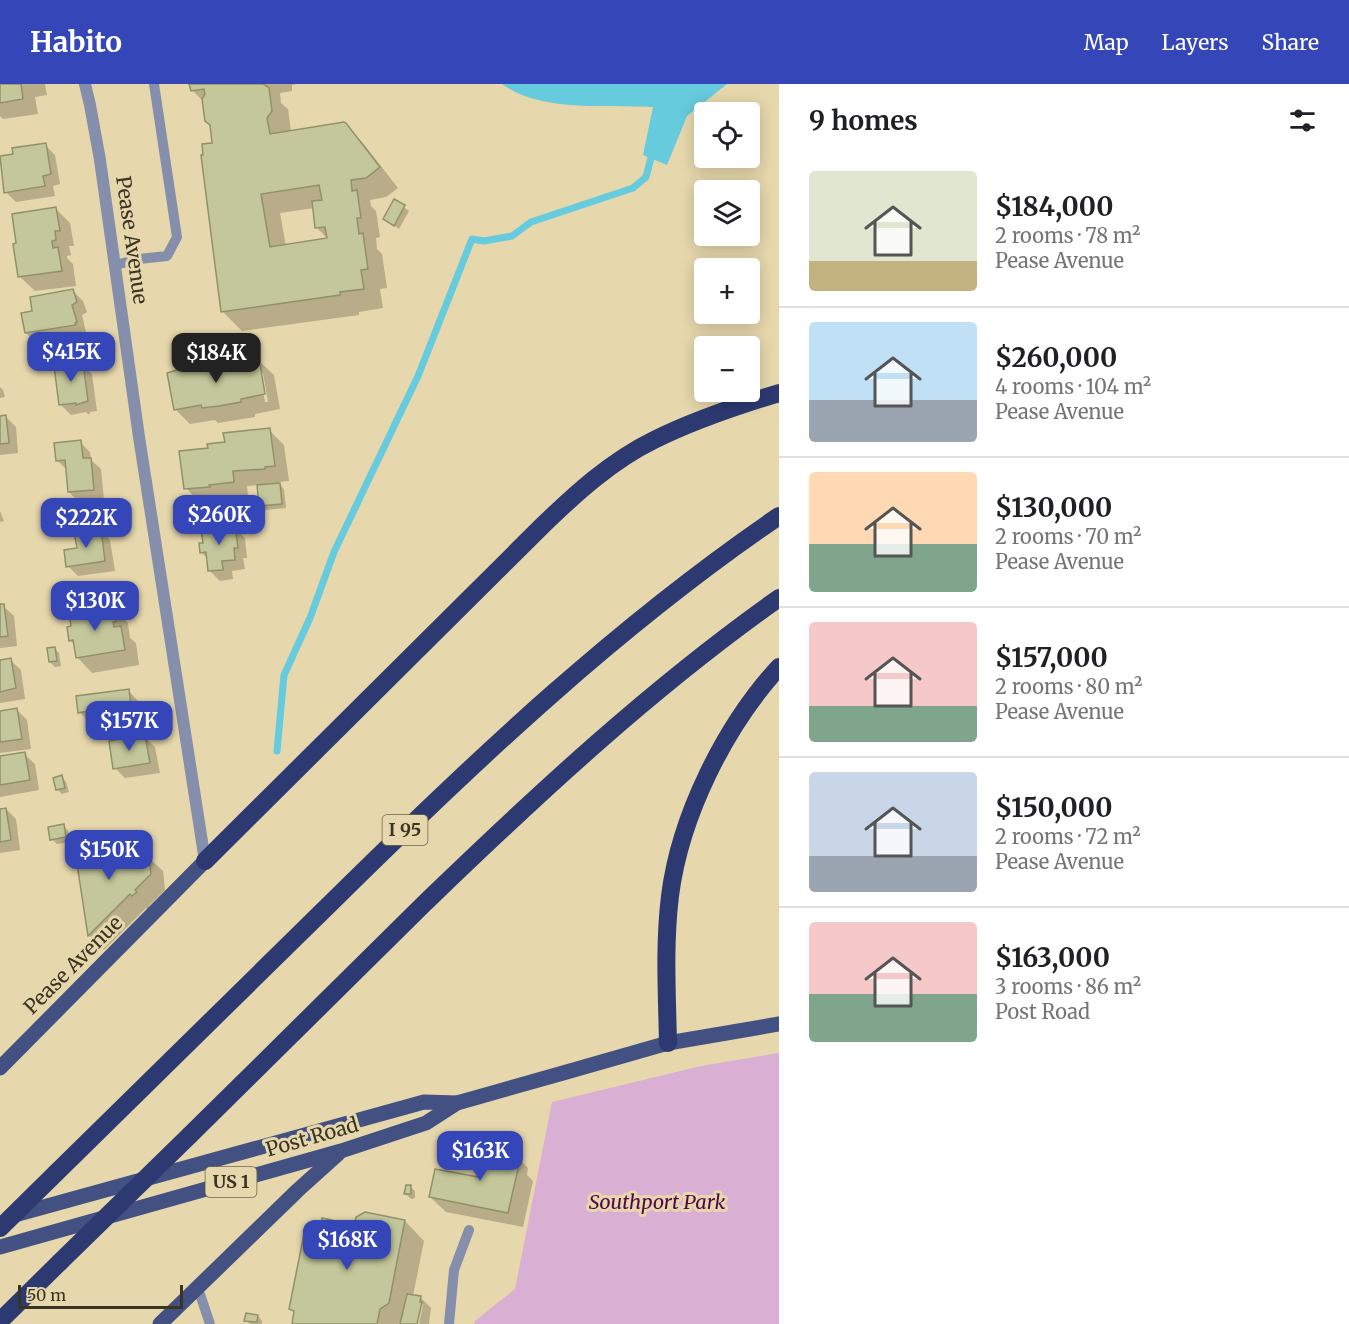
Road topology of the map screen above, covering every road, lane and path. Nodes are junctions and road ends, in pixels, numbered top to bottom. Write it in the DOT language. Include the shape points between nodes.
graph roads {
  1 [pos="85,84"];
  2 [pos="154,84"];
  3 [pos="115,265"];
  4 [pos="779,393"];
  5 [pos="779,516"];
  6 [pos="779,598"];
  7 [pos="779,667"];
  8 [pos="205,861"];
  9 [pos="779,1024"];
  10 [pos="668,1043"];
  11 [pos="0,1068"];
  12 [pos="457,1103"];
  13 [pos="341,1151"];
  14 [pos="0,1219"];
  15 [pos="0,1228"];
  16 [pos="469,1230"];
  17 [pos="0,1247"];
  18 [pos="198,1288"];
  19 [pos="0,1322"];
  20 [pos="160,1324"];
  21 [pos="210,1324"];
  22 [pos="449,1324"];
  1 -- 3 [label="street, Pease Avenue"];
  2 -- 3 [label="lane" via="177,237 167,256"];
  3 -- 8 [label="street, Pease Avenue"];
  4 -- 8 [label="highway" via="662,436 594,479"];
  5 -- 15 [label="highway, I 95, bridge" via="672,593 489,750"];
  6 -- 19 [label="highway, bridge" via="685,669 560,776"];
  7 -- 10 [label="highway" via="753,699 716,759 678,856 666,936"];
  8 -- 11 [label="main road, Pease Avenue"];
  9 -- 10 [label="main road, Post Road / US 1"];
  10 -- 12 [label="main road, Post Road / US 1"];
  12 -- 13 [label="main road, Post Road / US 1" via="426,1123"];
  12 -- 14 [label="main road, Post Road / US 1" via="424,1102"];
  13 -- 17 [label="main road, Post Road / US 1"];
  13 -- 18 [label="main road"];
  16 -- 22 [label="lane" via="454,1270"];
  18 -- 20 [label="main road"];
  18 -- 21 [label="lane"];
}
